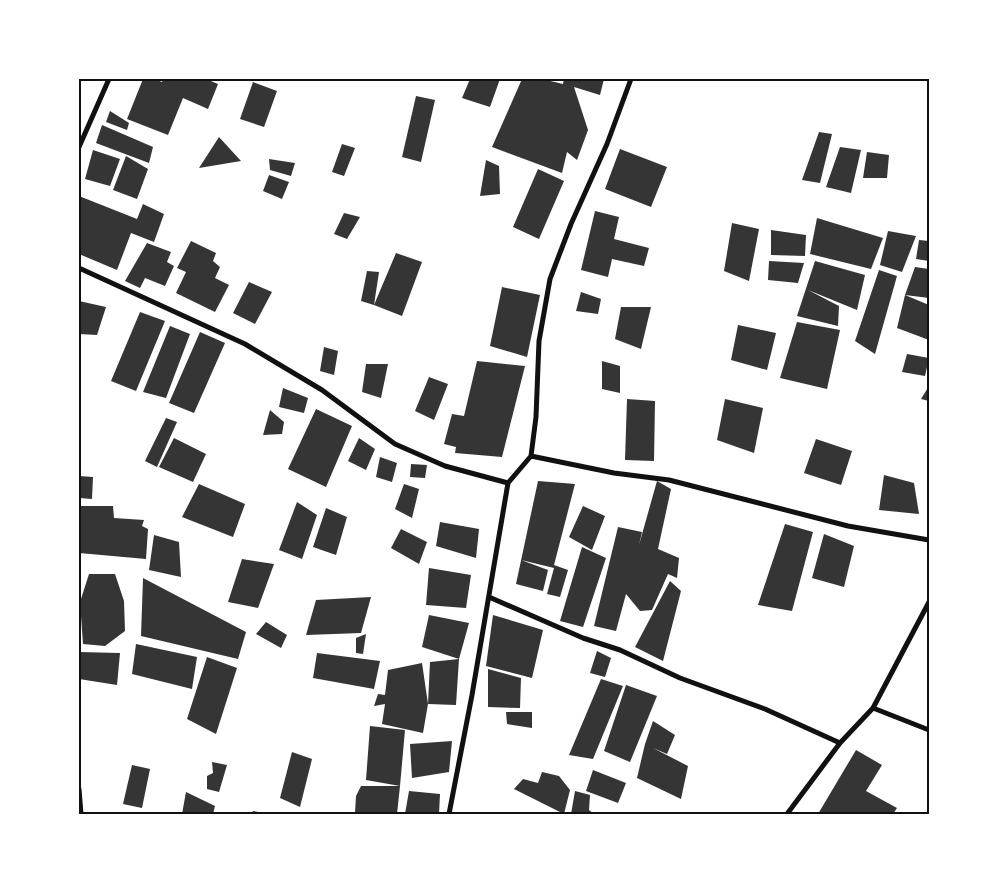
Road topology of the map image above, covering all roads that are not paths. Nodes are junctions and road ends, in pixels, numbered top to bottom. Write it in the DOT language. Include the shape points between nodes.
graph roads {
  1 [pos="109,79"];
  2 [pos="631,79"];
  3 [pos="79,147"];
  4 [pos="79,268"];
  5 [pos="530,456"];
  6 [pos="508,483"];
  7 [pos="929,540"];
  8 [pos="489,597"];
  9 [pos="929,602"];
  10 [pos="873,708"];
  11 [pos="929,730"];
  12 [pos="840,744"];
  13 [pos="79,788"];
  14 [pos="81,814"];
  15 [pos="449,814"];
  16 [pos="787,814"];
  1 -- 3 [label="street"];
  2 -- 5 [label="street" via="550,279 539,341 536,417"];
  4 -- 6 [label="street" via="245,344 322,390 395,444 445,466"];
  5 -- 6 [label="street"];
  5 -- 7 [label="street" via="668,480 848,526"];
  6 -- 8 [label="street"];
  8 -- 12 [label="street" via="680,678 765,709"];
  8 -- 15 [label="street"];
  9 -- 10 [label="street"];
  10 -- 11 [label="street"];
  10 -- 12 [label="street"];
  12 -- 16 [label="street"];
  13 -- 14 [label="street"];
}
